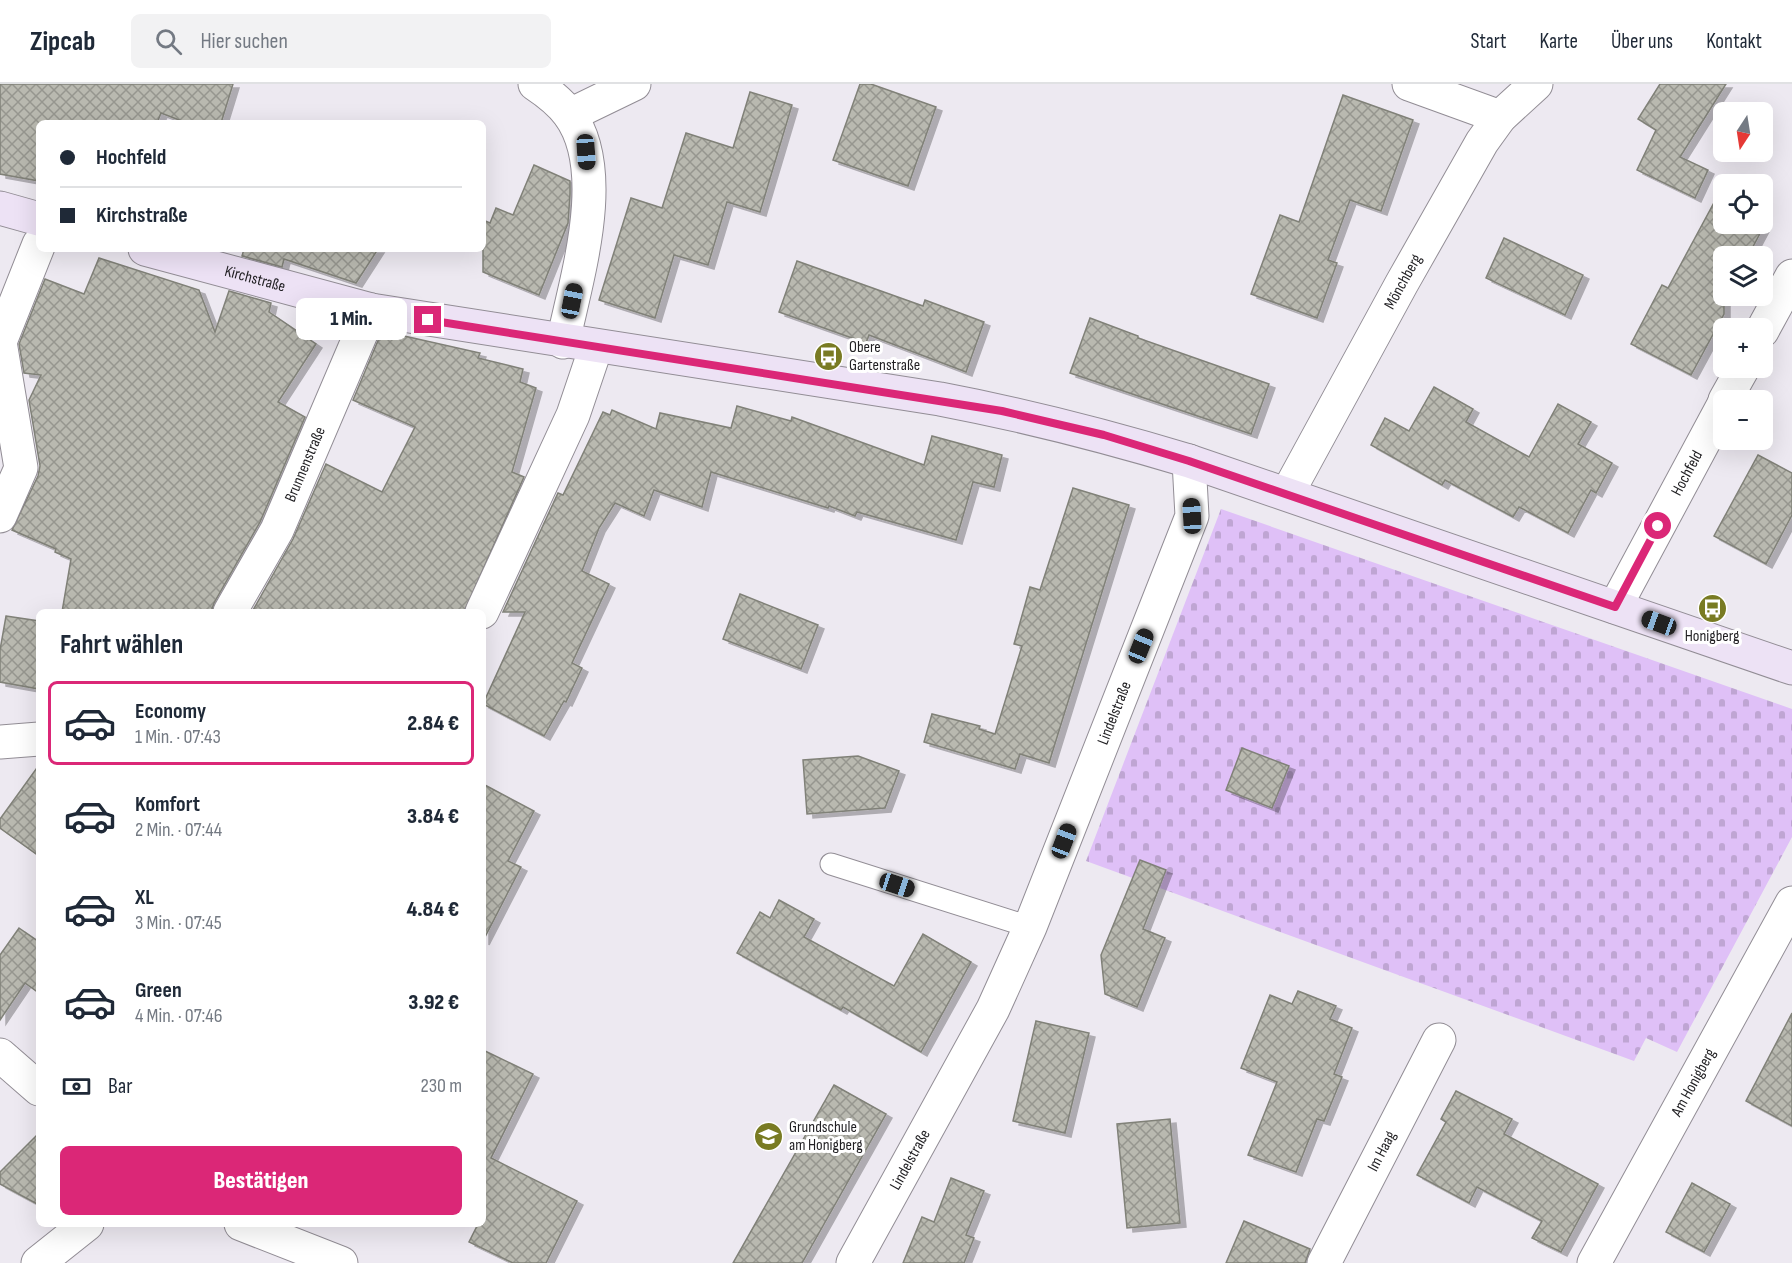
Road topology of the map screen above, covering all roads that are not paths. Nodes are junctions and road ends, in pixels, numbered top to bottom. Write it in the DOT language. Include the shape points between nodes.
graph roads {
  1 [pos="535,84"];
  2 [pos="634,84"];
  3 [pos="1409,84"];
  4 [pos="1536,84"];
  5 [pos="570,115"];
  6 [pos="1500,117"];
  7 [pos="0,208"];
  8 [pos="36,218"];
  9 [pos="36,252"];
  10 [pos="156,252"];
  11 [pos="1792,276"];
  12 [pos="371,310"];
  13 [pos="1769,318"];
  14 [pos="563,342"];
  15 [pos="596,347"];
  16 [pos="1713,423"];
  17 [pos="1189,461"];
  18 [pos="1287,494"];
  19 [pos="0,516"];
  20 [pos="1615,607"];
  21 [pos="232,609"];
  22 [pos="483,609"];
  23 [pos="1792,668"];
  24 [pos="36,739"];
  25 [pos="0,742"];
  26 [pos="831,864"];
  27 [pos="1792,903"];
  28 [pos="1030,927"];
  29 [pos="1439,1040"];
  30 [pos="0,1055"];
  31 [pos="36,1086"];
  32 [pos="83,1227"];
  33 [pos="249,1227"];
  34 [pos="38,1263"];
  35 [pos="341,1263"];
  36 [pos="853,1263"];
  37 [pos="1324,1263"];
  38 [pos="1594,1263"];
  1 -- 5 [label="street"];
  2 -- 5 [label="street"];
  3 -- 6 [label="street"];
  4 -- 6 [label="street, Mönchberg"];
  5 -- 14 [label="street" via="586,152 589,203"];
  6 -- 18 [label="street, Mönchberg" via="1402,283"];
  7 -- 8 [label="street"];
  9 -- 19 [label="street" via="0,342 21,468"];
  10 -- 12 [label="street, Kirchstraße"];
  11 -- 13 [label="street"];
  12 -- 14 [label="street, Kirchstraße"];
  12 -- 21 [label="street, Brunnenstraße" via="277,530"];
  14 -- 15 [label="street, Kirchstraße"];
  15 -- 17 [label="street, Kirchstraße" via="1002,411 1104,435"];
  15 -- 22 [label="street" via="573,415"];
  16 -- 20 [label="street, Hochfeld"];
  17 -- 18 [label="street, Kirchstraße"];
  17 -- 28 [label="street, Lindelstraße" via="1192,516"];
  18 -- 20 [label="street, Kirchstraße"];
  20 -- 23 [label="street, Kirchstraße"];
  24 -- 25 [label="street"];
  26 -- 28 [label="lane"];
  27 -- 38 [label="street, Am Honigberg"];
  28 -- 36 [label="street, Lindelstraße" via="993,1009"];
  29 -- 37 [label="street, Im Haag"];
  30 -- 31 [label="street"];
  32 -- 34 [label="street"];
  33 -- 35 [label="street"];
}
